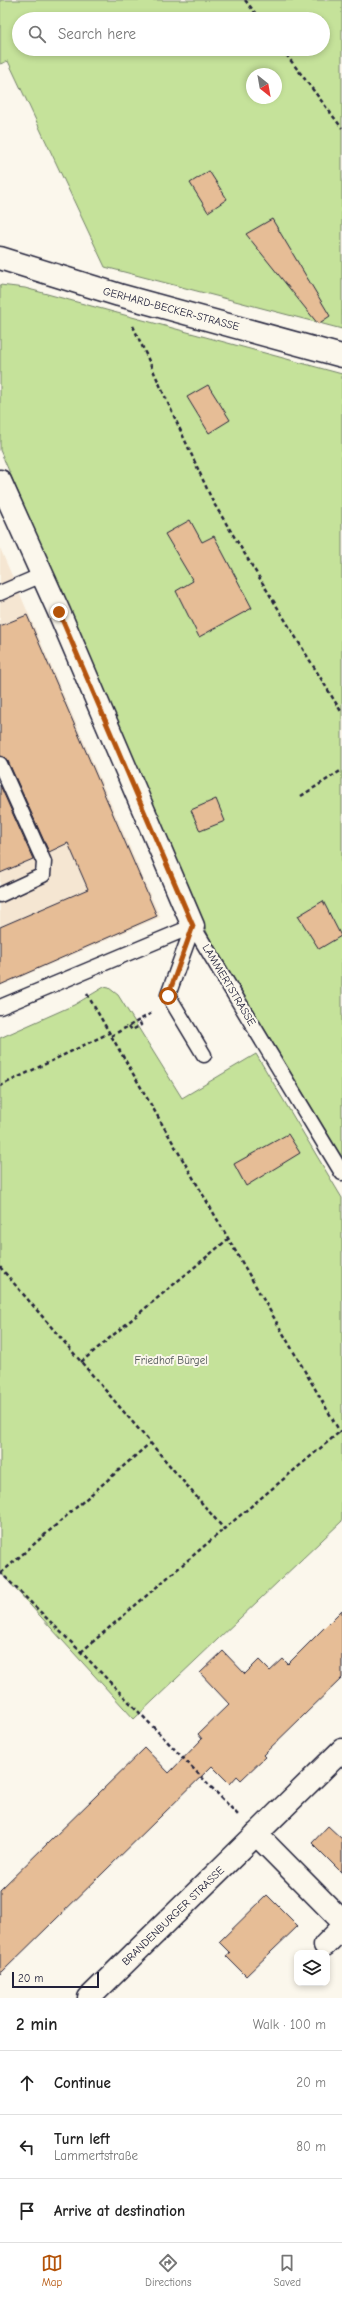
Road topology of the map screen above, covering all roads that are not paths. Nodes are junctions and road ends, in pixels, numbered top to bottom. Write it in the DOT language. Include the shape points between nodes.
graph roads {
  1 [pos="0,258"];
  2 [pos="342,356"];
  3 [pos="0,481"];
  4 [pos="42,575"];
  5 [pos="0,593"];
  6 [pos="0,764"];
  7 [pos="0,894"];
  8 [pos="193,926"];
  9 [pos="0,1007"];
  10 [pos="204,1055"];
  11 [pos="342,1173"];
  12 [pos="342,1750"];
  13 [pos="256,1834"];
  14 [pos="342,1921"];
  15 [pos="342,1928"];
  16 [pos="325,1945"];
  17 [pos="89,1998"];
  1 -- 2 [label="street, GERHARD-BECKER-STRASSE" via="118,295"];
  3 -- 4 [label="street, LAMMERTSTRASSE"];
  4 -- 5 [label="lane"];
  4 -- 8 [label="street, LAMMERTSTRASSE"];
  6 -- 7 [label="lane" via="44,862 43,875"];
  8 -- 9 [label="lane"];
  8 -- 10 [label="lane" via="168,996"];
  8 -- 11 [label="lane, LAMMERTSTRASSE"];
  12 -- 13 [label="street, BRANDENBURGER STRASSE"];
  13 -- 14 [label="street"];
  13 -- 17 [label="street, BRANDENBURGER STRASSE"];
  15 -- 16 [label="street"];
}
